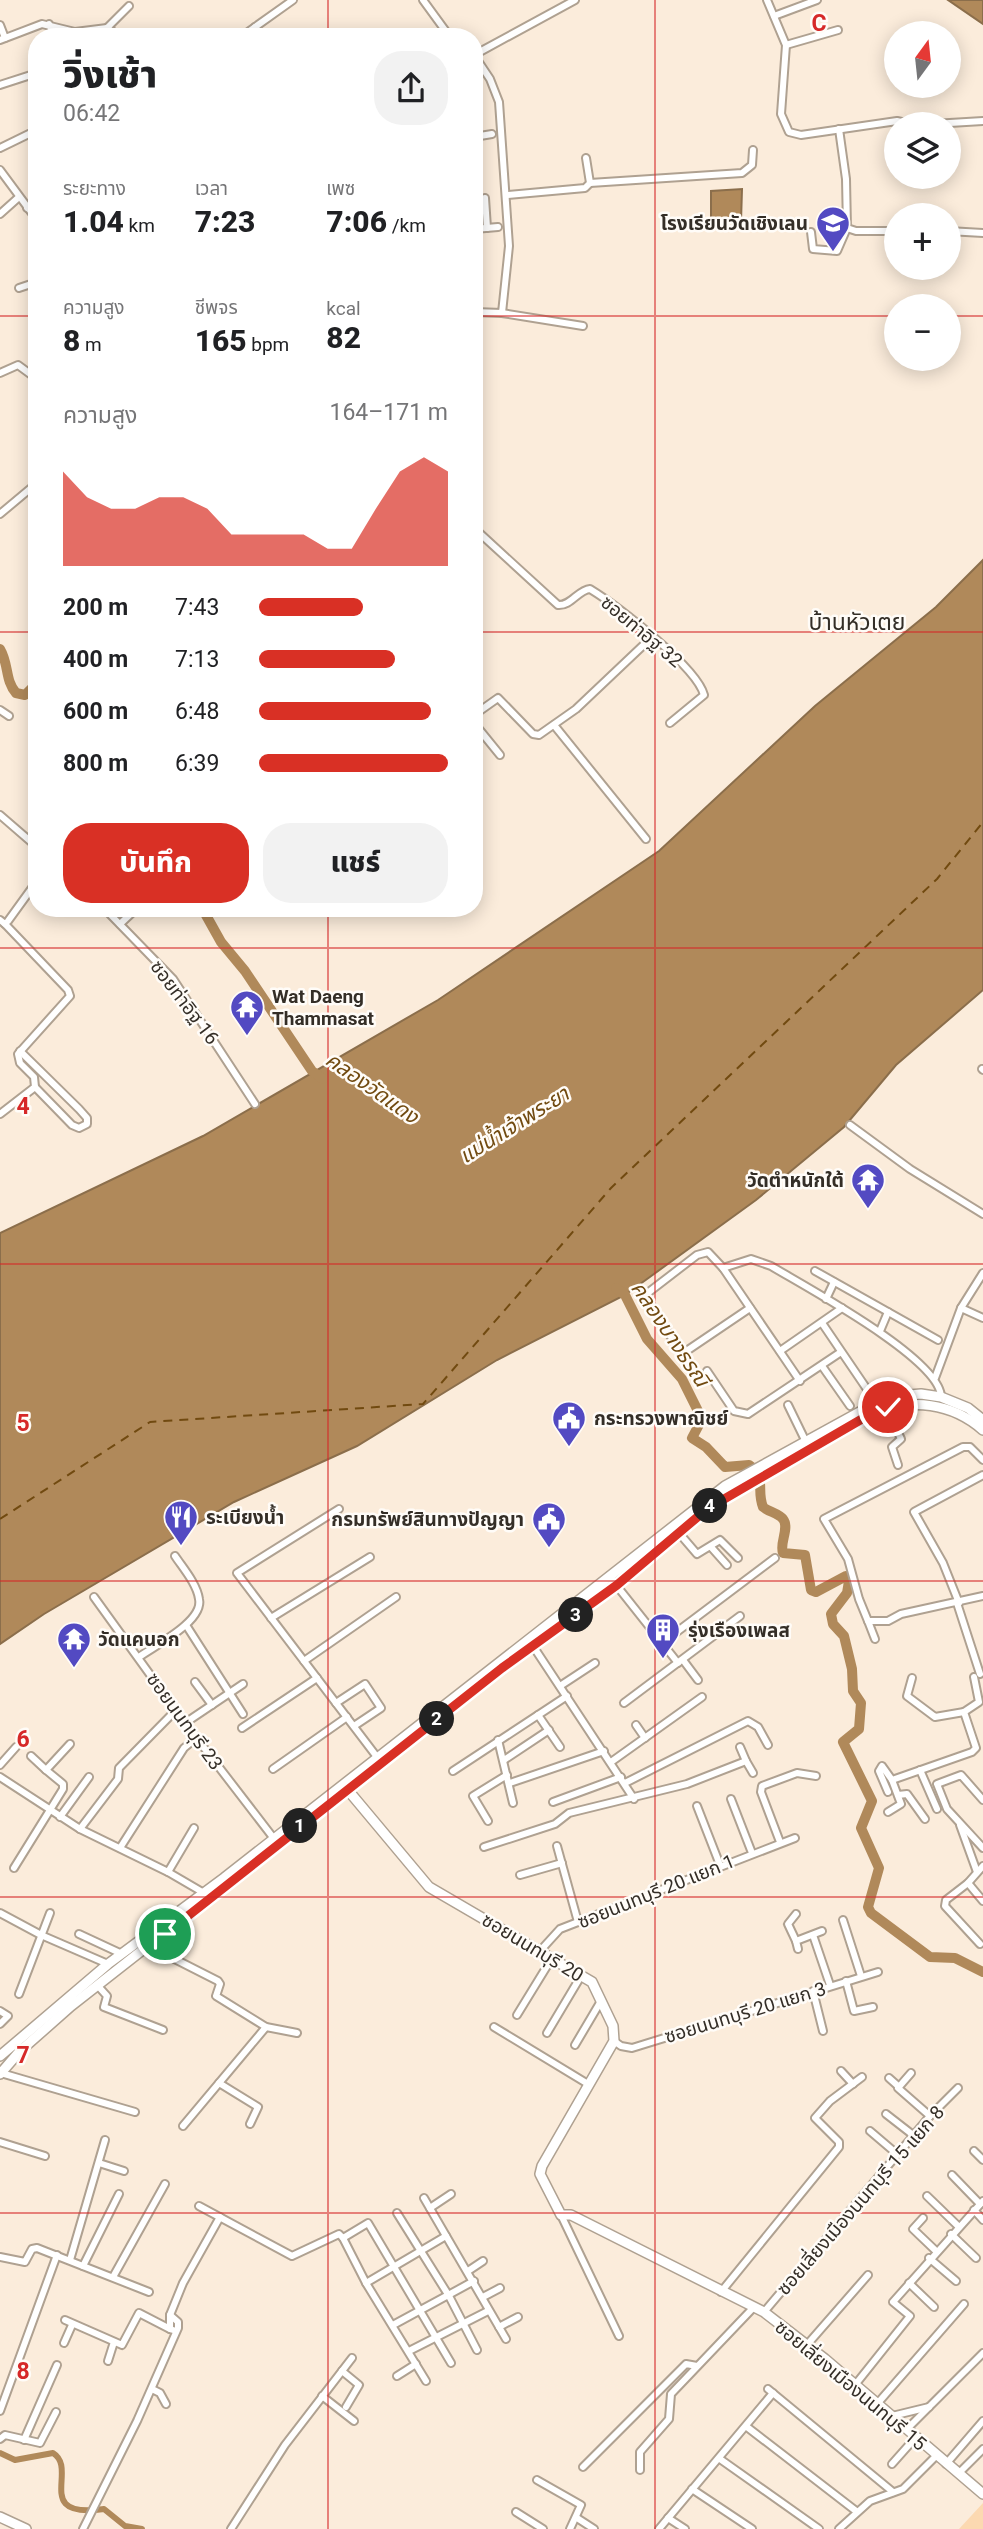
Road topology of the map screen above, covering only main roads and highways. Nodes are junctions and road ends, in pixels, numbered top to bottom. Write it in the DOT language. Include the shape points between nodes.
graph roads {
  1 [pos="983,1420"];
  2 [pos="983,1430"];
  3 [pos="767,1469"];
  4 [pos="754,1476"];
  5 [pos="347,1789"];
  6 [pos="276,1840"];
  7 [pos="0,2056"];
  8 [pos="0,2073"];
  9 [pos="561,2215"];
  10 [pos="983,2494"];
  11 [pos="0,2518"];
  12 [pos="26,2529"];
  1 -- 3 [label="main road" via="941,1397 902,1394 875,1401"];
  2 -- 3 [label="main road" via="963,1416 925,1404 886,1408"];
  3 -- 4 [label="main road"];
  4 -- 5 [label="main road"];
  4 -- 6 [label="main road" via="708,1498"];
  5 -- 6 [label="main road"];
  5 -- 9 [label="main road, ซอยนนทบุรี 20" via="429,1886 592,1982 613,2026 614,2041 541,2170"];
  6 -- 7 [label="main road" via="108,1964"];
  6 -- 8 [label="main road" via="20,2051"];
  9 -- 10 [label="main road, ซอยเลี่ยงเมืองนนทบุรี 15" via="764,2312"];
  11 -- 12 [label="main road"];
}
